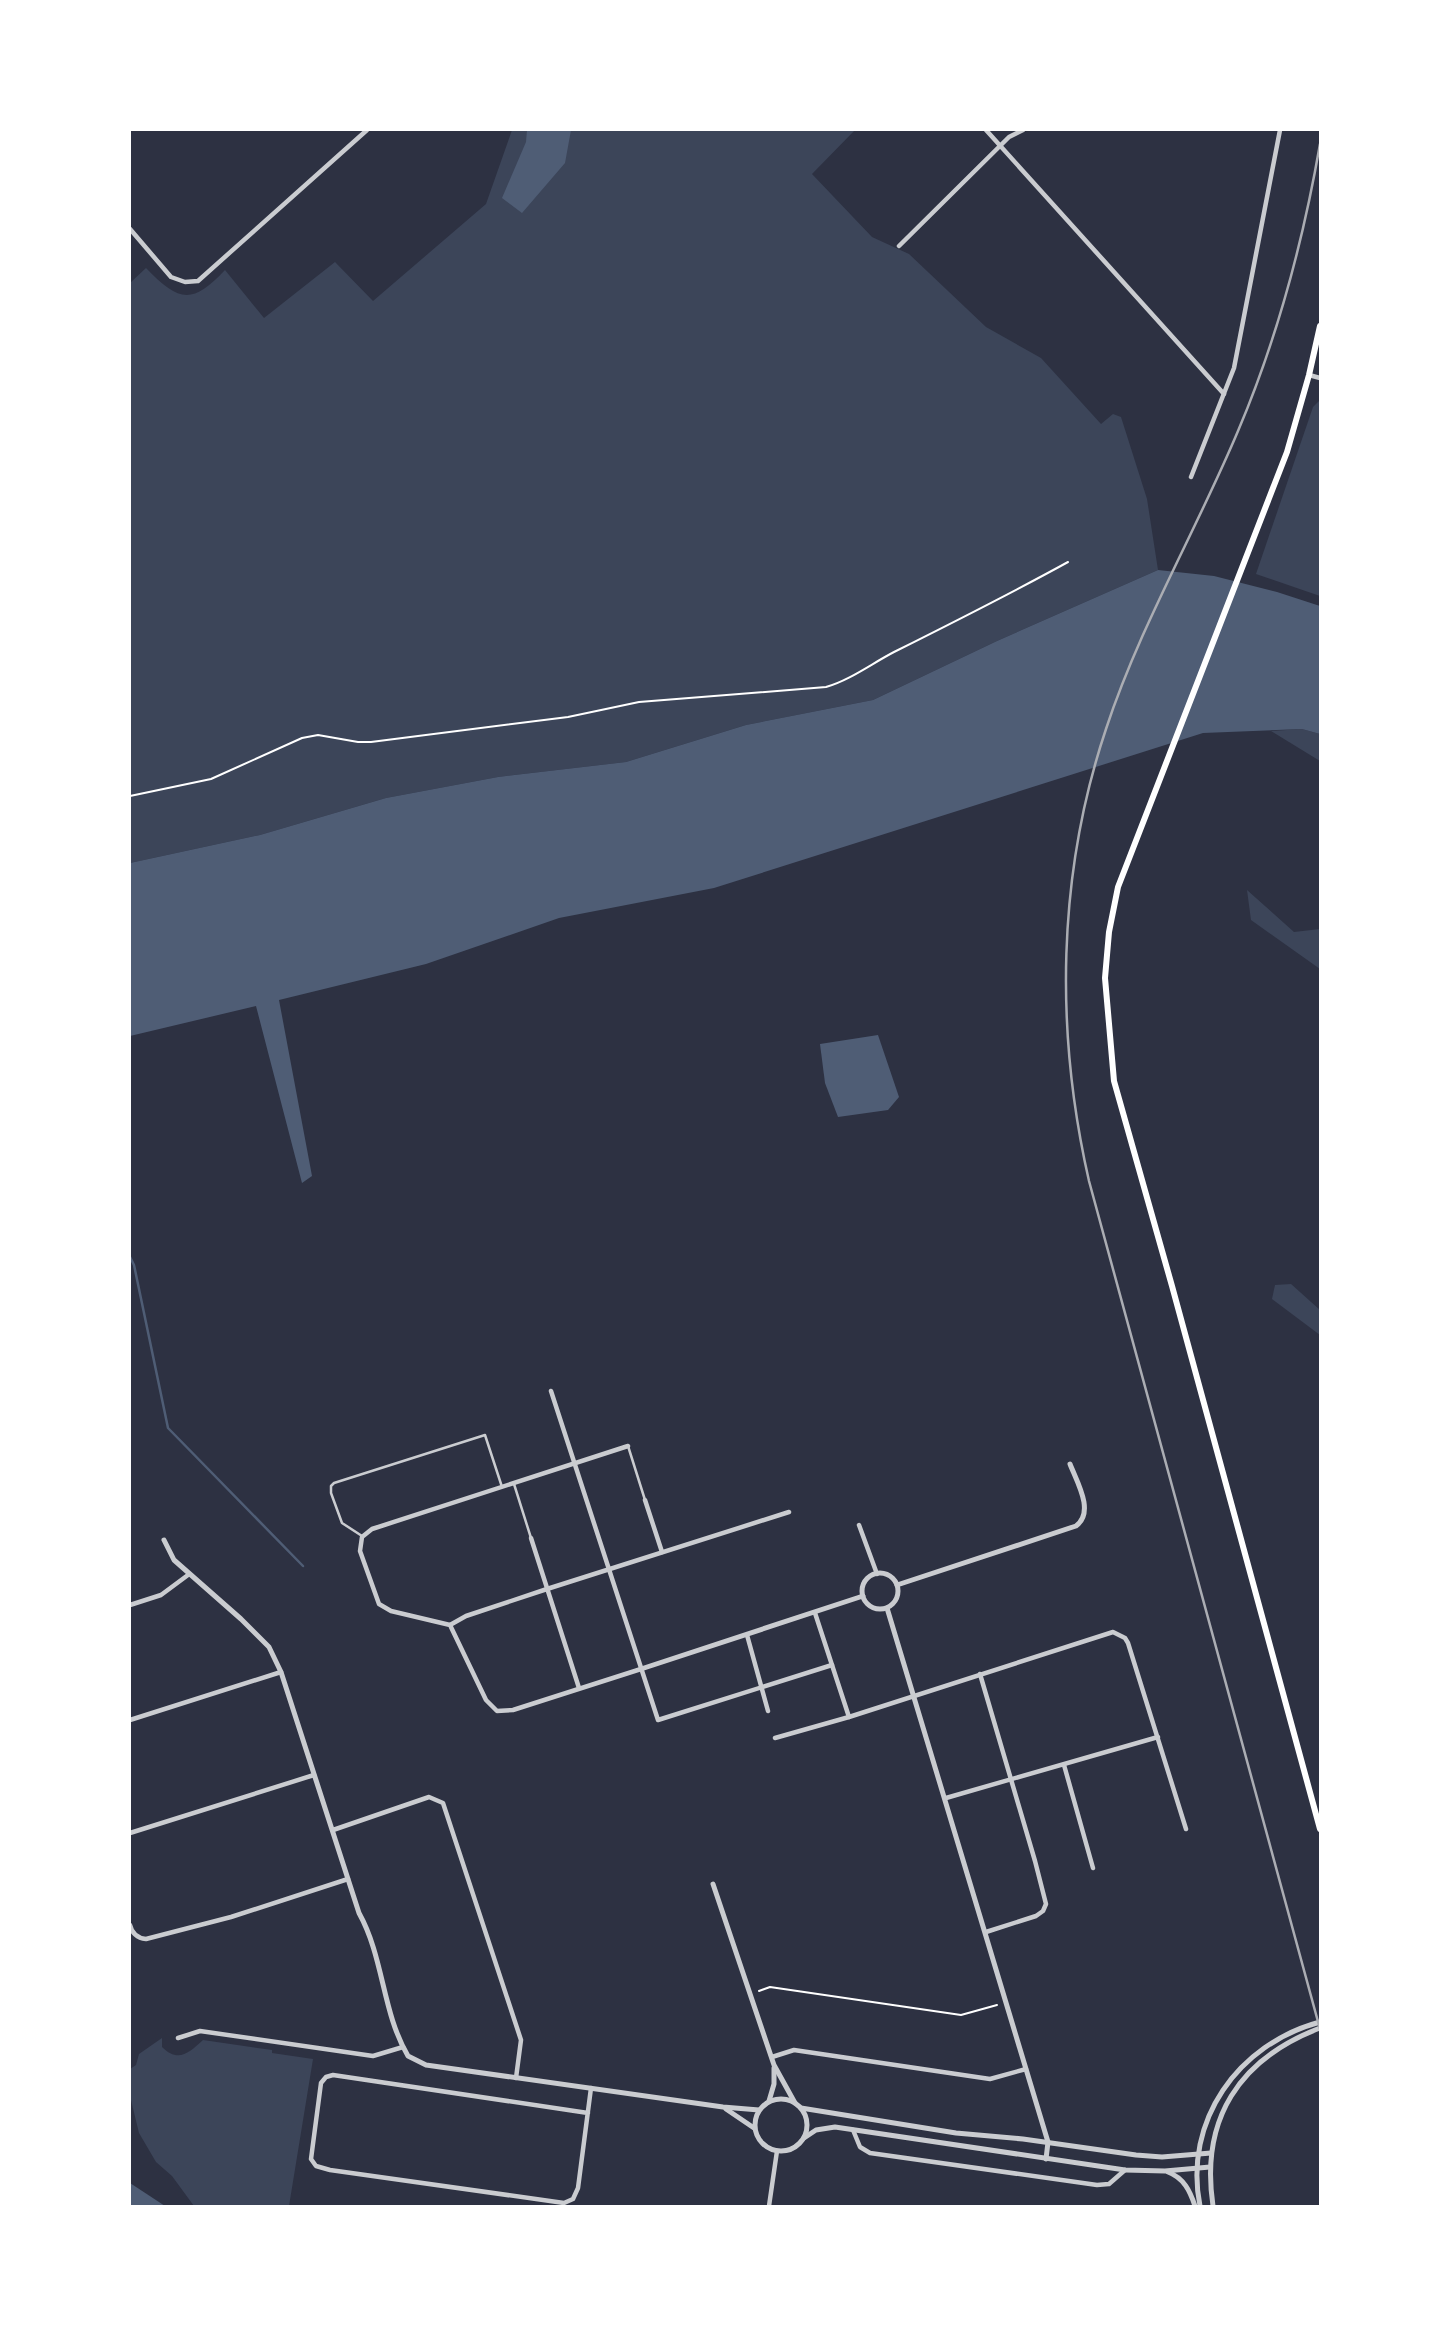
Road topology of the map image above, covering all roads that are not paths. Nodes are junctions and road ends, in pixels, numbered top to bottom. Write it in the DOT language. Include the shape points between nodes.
graph roads {
  1 [pos="367,130"];
  2 [pos="986,130"];
  3 [pos="1023,130"];
  4 [pos="1280,130"];
  5 [pos="1002,145"];
  6 [pos="130,229"];
  7 [pos="899,246"];
  8 [pos="1321,326"];
  9 [pos="1309,375"];
  10 [pos="1321,379"];
  11 [pos="1224,394"];
  12 [pos="1191,477"];
  13 [pos="551,1391"];
  14 [pos="628,1446"];
  15 [pos="575,1463"];
  16 [pos="1070,1464"];
  17 [pos="513,1483"];
  18 [pos="502,1487"];
  19 [pos="645,1500"];
  20 [pos="789,1512"];
  21 [pos="859,1525"];
  22 [pos="362,1537"];
  23 [pos="531,1538"];
  24 [pos="164,1540"];
  25 [pos="662,1552"];
  26 [pos="608,1569"];
  27 [pos="877,1574"];
  28 [pos="188,1575"];
  29 [pos="897,1586"];
  30 [pos="547,1589"];
  31 [pos="863,1596"];
  32 [pos="130,1605"];
  33 [pos="887,1608"];
  34 [pos="815,1613"];
  35 [pos="450,1625"];
  36 [pos="747,1635"];
  37 [pos="832,1665"];
  38 [pos="641,1669"];
  39 [pos="281,1672"];
  40 [pos="980,1674"];
  41 [pos="763,1686"];
  42 [pos="579,1688"];
  43 [pos="915,1695"];
  44 [pos="768,1711"];
  45 [pos="849,1717"];
  46 [pos="130,1720"];
  47 [pos="1158,1737"];
  48 [pos="775,1738"];
  49 [pos="1064,1765"];
  50 [pos="314,1775"];
  51 [pos="1012,1779"];
  52 [pos="946,1798"];
  53 [pos="1186,1829"];
  54 [pos="1321,1829"];
  55 [pos="333,1830"];
  56 [pos="130,1833"];
  57 [pos="1093,1868"];
  58 [pos="348,1879"];
  59 [pos="713,1884"];
  60 [pos="130,1925"];
  61 [pos="986,1932"];
  62 [pos="1321,2022"];
  63 [pos="1321,2028"];
  64 [pos="178,2038"];
  65 [pos="403,2048"];
  66 [pos="772,2057"];
  67 [pos="774,2065"];
  68 [pos="1027,2069"];
  69 [pos="516,2078"];
  70 [pos="591,2088"];
  71 [pos="769,2101"];
  72 [pos="798,2105"];
  73 [pos="723,2107"];
  74 [pos="759,2109"];
  75 [pos="588,2113"];
  76 [pos="754,2128"];
  77 [pos="853,2130"];
  78 [pos="804,2138"];
  79 [pos="1048,2143"];
  80 [pos="777,2151"];
  81 [pos="1211,2153"];
  82 [pos="1198,2154"];
  83 [pos="1046,2159"];
  84 [pos="1210,2166"];
  85 [pos="1198,2167"];
  86 [pos="1125,2169"];
  87 [pos="1165,2171"];
  88 [pos="769,2207"];
  89 [pos="1195,2207"];
  90 [pos="1200,2207"];
  91 [pos="1213,2207"];
  1 -- 6 [label="street" via="198,281 171,277"];
  2 -- 5 [label="street"];
  3 -- 5 [label="street"];
  4 -- 11 [label="street" via="1234,368"];
  5 -- 7 [label="street"];
  5 -- 11 [label="street"];
  8 -- 9 [label="main road"];
  9 -- 10 [label="street"];
  9 -- 54 [label="main road" via="1287,452 1118,887 1105,978 1114,1081"];
  11 -- 12 [label="street"];
  13 -- 15 [label="street"];
  14 -- 15 [label="street"];
  14 -- 19 [label="lane"];
  15 -- 17 [label="street"];
  15 -- 26 [label="street"];
  16 -- 29 [label="street" via="1085,1508 1076,1526"];
  17 -- 18 [label="street"];
  17 -- 23 [label="lane"];
  18 -- 22 [label="street" via="372,1529"];
  18 -- 22 [label="lane" via="485,1435 334,1483 331,1493 342,1523"];
  19 -- 25 [label="street"];
  20 -- 25 [label="street"];
  21 -- 27 [label="street"];
  22 -- 35 [label="street" via="360,1551 379,1604"];
  23 -- 30 [label="street"];
  24 -- 28 [label="street"];
  25 -- 26 [label="street"];
  26 -- 30 [label="street"];
  26 -- 38 [label="street"];
  27 -- 29 [label="street" via="888,1575"];
  27 -- 31 [label="street" via="867,1580"];
  28 -- 32 [label="street" via="161,1595"];
  28 -- 39 [label="street" via="270,1647"];
  29 -- 33 [label="street" via="896,1600"];
  30 -- 35 [label="street"];
  30 -- 42 [label="street"];
  31 -- 33 [label="street" via="875,1608"];
  31 -- 34 [label="street"];
  33 -- 43 [label="street"];
  34 -- 36 [label="street"];
  34 -- 37 [label="street"];
  35 -- 42 [label="street" via="492,1709 513,1710"];
  36 -- 38 [label="street"];
  36 -- 41 [label="street"];
  37 -- 41 [label="street"];
  37 -- 45 [label="street"];
  38 -- 41 [label="street" via="658,1720"];
  38 -- 42 [label="street"];
  39 -- 46 [label="street"];
  39 -- 50 [label="street"];
  40 -- 43 [label="street"];
  40 -- 47 [label="street" via="1106,1633 1119,1634 1128,1643"];
  40 -- 51 [label="street"];
  41 -- 44 [label="street"];
  43 -- 45 [label="street"];
  43 -- 52 [label="street"];
  45 -- 48 [label="street"];
  47 -- 49 [label="street"];
  47 -- 53 [label="street"];
  49 -- 51 [label="street"];
  49 -- 57 [label="street"];
  50 -- 55 [label="street"];
  50 -- 56 [label="street"];
  51 -- 52 [label="street"];
  51 -- 61 [label="street" via="1046,1904 1036,1916"];
  52 -- 61 [label="street"];
  55 -- 58 [label="street"];
  55 -- 69 [label="street" via="429,1797 443,1803 521,2040"];
  58 -- 60 [label="street" via="146,1939 139,1938"];
  58 -- 65 [label="street" via="371,1936"];
  59 -- 66 [label="street"];
  61 -- 68 [label="street"];
  62 -- 82 [label="street" via="1287,2034 1233,2075 1211,2108"];
  63 -- 81 [label="street" via="1273,2052 1241,2080 1223,2108"];
  64 -- 65 [label="street" via="200,2031 373,2056"];
  65 -- 69 [label="street" via="426,2065"];
  66 -- 67 [label="street"];
  66 -- 68 [label="street" via="794,2050 990,2078"];
  67 -- 71 [label="street" via="775,2084"];
  67 -- 72 [label="street"];
  68 -- 79 [label="street"];
  69 -- 70 [label="street"];
  70 -- 73 [label="street"];
  70 -- 75 [label="street"];
  71 -- 72 [label="street"];
  71 -- 74 [label="street"];
  72 -- 78 [label="street" via="807,2122"];
  72 -- 79 [label="street" via="956,2133"];
  73 -- 74 [label="street"];
  73 -- 76 [label="street"];
  74 -- 76 [label="street"];
  75 -- 75 [label="street" via="337,2075 326,2077 320,2089 311,2159 316,2166 330,2170 569,2202 576,2194"];
  76 -- 80 [label="street" via="759,2141"];
  77 -- 78 [label="street" via="825,2128"];
  77 -- 83 [label="street"];
  77 -- 86 [label="street" via="860,2147 870,2153 1101,2185 1109,2184"];
  78 -- 80 [label="street" via="792,2149"];
  79 -- 82 [label="street" via="1152,2157"];
  79 -- 83 [label="street"];
  80 -- 88 [label="street"];
  81 -- 82 [label="street"];
  81 -- 84 [label="street"];
  82 -- 85 [label="street"];
  83 -- 86 [label="street"];
  84 -- 85 [label="street"];
  84 -- 91 [label="street"];
  85 -- 87 [label="street"];
  85 -- 90 [label="street"];
  86 -- 87 [label="street"];
  87 -- 89 [label="street" via="1180,2178"];
}
